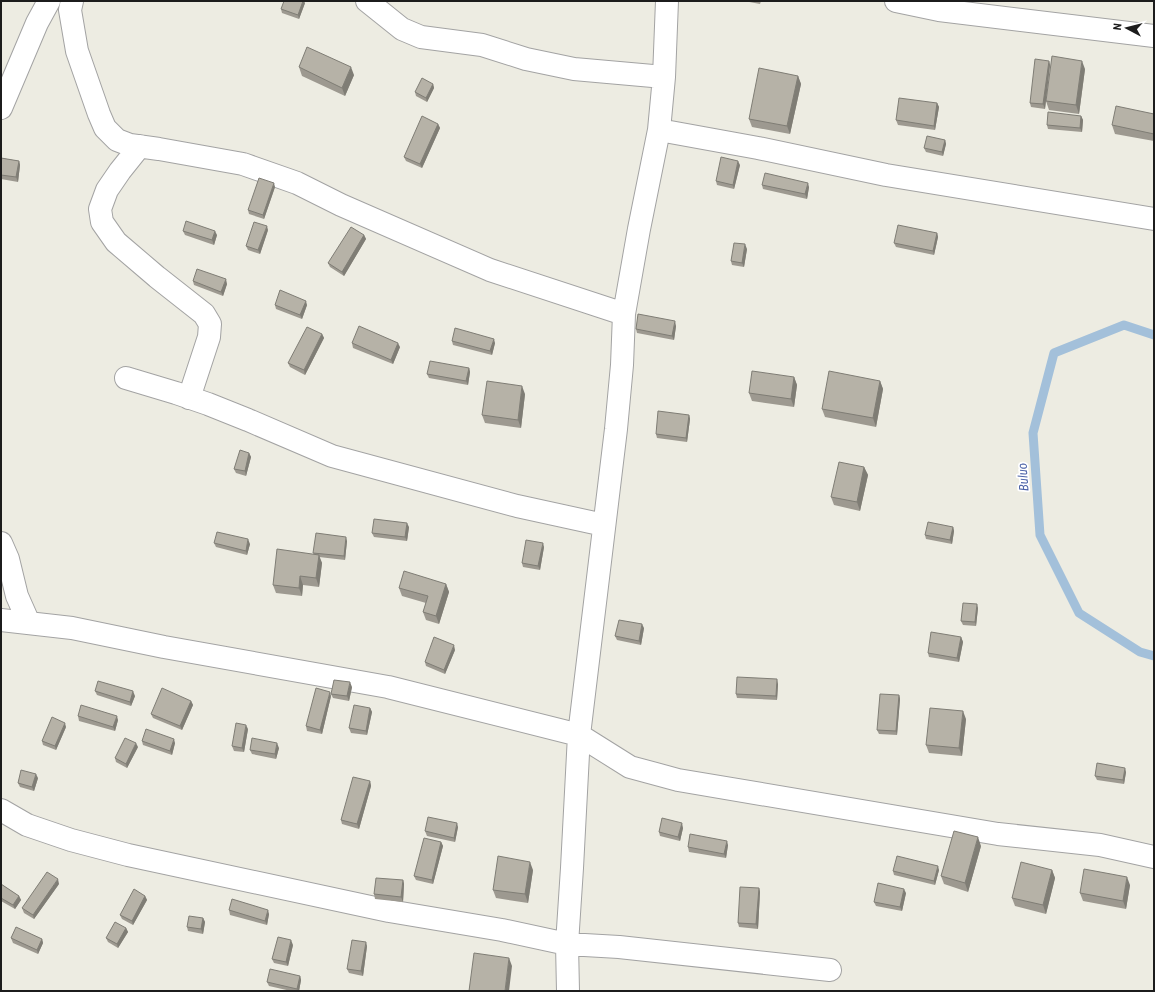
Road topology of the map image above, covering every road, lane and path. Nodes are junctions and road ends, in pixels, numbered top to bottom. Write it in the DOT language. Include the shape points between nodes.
graph roads {
  1 [pos="49,1"];
  2 [pos="72,1"];
  3 [pos="367,1"];
  4 [pos="667,1"];
  5 [pos="896,1"];
  6 [pos="1154,36"];
  7 [pos="664,76"];
  8 [pos="1,108"];
  9 [pos="659,130"];
  10 [pos="140,146"];
  11 [pos="1154,219"];
  12 [pos="624,314"];
  13 [pos="126,378"];
  14 [pos="189,398"];
  15 [pos="604,525"];
  16 [pos="1,543"];
  17 [pos="1,620"];
  18 [pos="29,623"];
  19 [pos="579,735"];
  20 [pos="1,810"];
  21 [pos="1154,858"];
  22 [pos="567,944"];
  23 [pos="830,970"];
  24 [pos="568,991"];
  1 -- 8 [label="street"];
  2 -- 10 [label="street" via="70,10 77,51 105,128 117,140"];
  3 -- 7 [label="street" via="402,29 421,37 482,45 526,59 574,69"];
  4 -- 7 [label="street"];
  5 -- 6 [label="street" via="938,10"];
  7 -- 9 [label="street"];
  9 -- 11 [label="street" via="758,148 886,176"];
  9 -- 12 [label="street"];
  10 -- 12 [label="street" via="243,164 297,182 354,211 490,270"];
  10 -- 14 [label="street" via="107,190 100,209 102,222 116,242 204,314 210,324 209,337"];
  12 -- 15 [label="street" via="616,429"];
  13 -- 14 [label="street"];
  14 -- 15 [label="street" via="332,456 516,506"];
  15 -- 19 [label="street"];
  16 -- 18 [label="street" via="8,558 16,596"];
  17 -- 18 [label="street"];
  18 -- 19 [label="street" via="72,628 388,687"];
  19 -- 21 [label="street" via="630,766 678,780 998,834 1100,845"];
  19 -- 22 [label="street"];
  20 -- 22 [label="street" via="34,827 128,856 342,902"];
  22 -- 23 [label="street" via="635,948"];
  22 -- 24 [label="street"];
}
